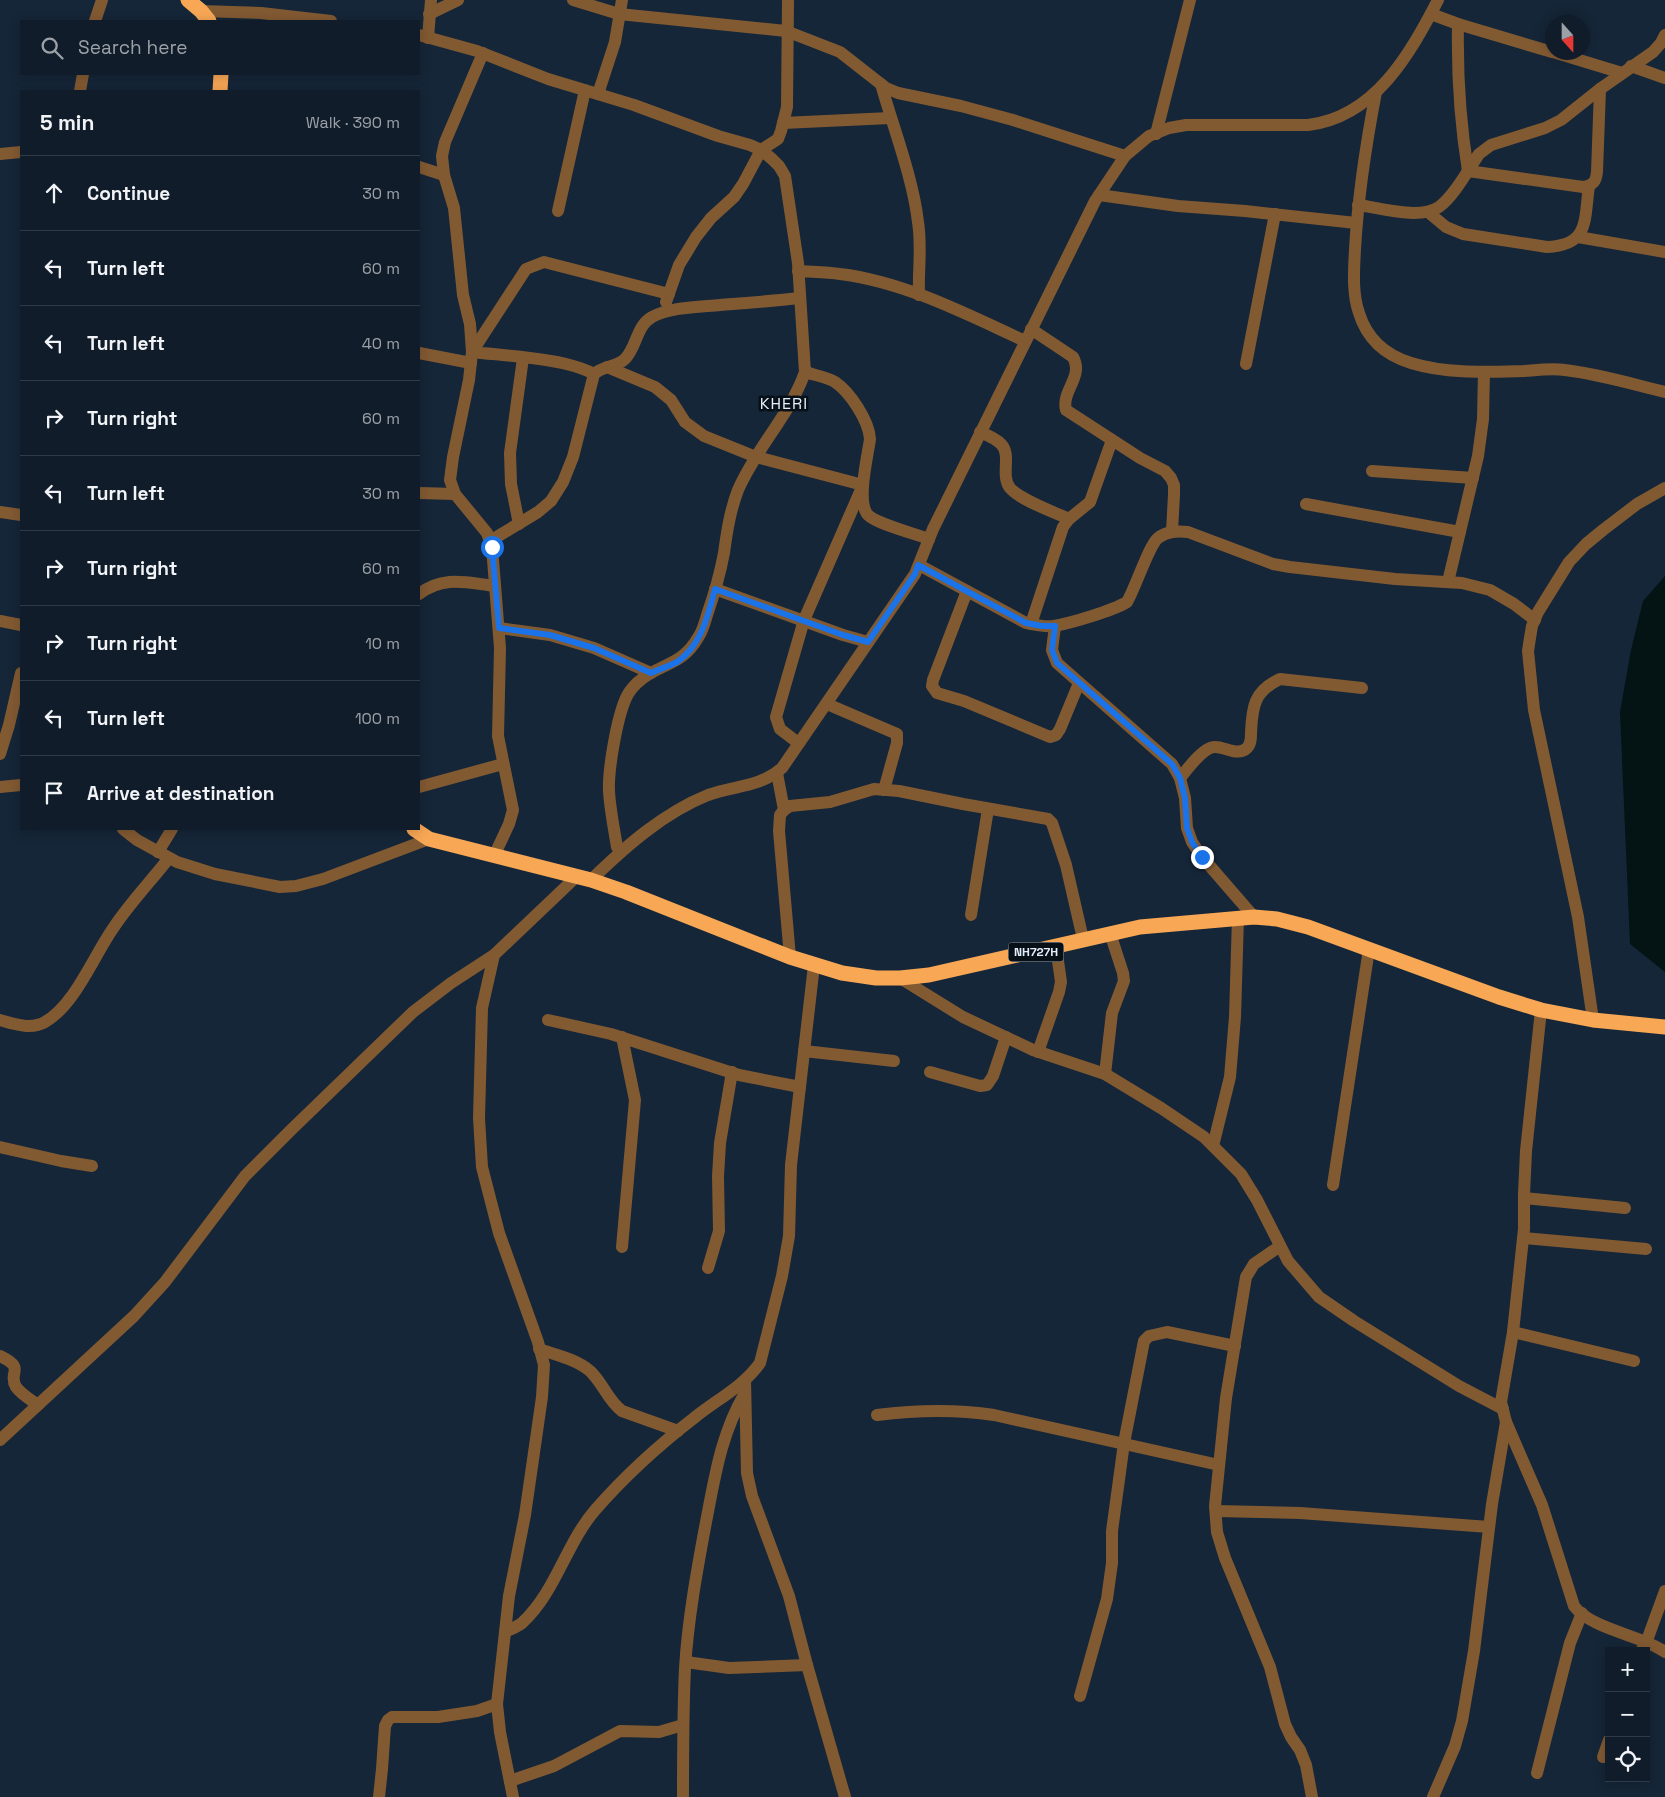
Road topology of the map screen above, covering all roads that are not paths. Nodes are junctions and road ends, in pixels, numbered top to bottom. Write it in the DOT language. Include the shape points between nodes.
graph roads {
  1 [pos="102,0"];
  2 [pos="188,0"];
  3 [pos="430,0"];
  4 [pos="458,0"];
  5 [pos="573,0"];
  6 [pos="622,0"];
  7 [pos="788,0"];
  8 [pos="1190,0"];
  9 [pos="1438,0"];
  10 [pos="230,6"];
  11 [pos="429,14"];
  12 [pos="619,14"];
  13 [pos="1431,14"];
  14 [pos="205,16"];
  15 [pos="95,20"];
  16 [pos="323,20"];
  17 [pos="1458,24"];
  18 [pos="786,31"];
  19 [pos="1665,35"];
  20 [pos="423,36"];
  21 [pos="1545,50"];
  22 [pos="483,53"];
  23 [pos="1586,60"];
  24 [pos="1627,70"];
  25 [pos="83,75"];
  26 [pos="221,75"];
  27 [pos="1665,78"];
  28 [pos="881,84"];
  29 [pos="1600,89"];
  30 [pos="80,90"];
  31 [pos="220,90"];
  32 [pos="585,90"];
  33 [pos="1376,92"];
  34 [pos="598,94"];
  35 [pos="890,118"];
  36 [pos="783,123"];
  37 [pos="1156,134"];
  38 [pos="761,150"];
  39 [pos="20,152"];
  40 [pos="0,154"];
  41 [pos="1125,156"];
  42 [pos="420,167"];
  43 [pos="1468,171"];
  44 [pos="444,175"];
  45 [pos="1589,186"];
  46 [pos="1099,195"];
  47 [pos="1358,205"];
  48 [pos="558,212"];
  49 [pos="1428,212"];
  50 [pos="1275,214"];
  51 [pos="1356,223"];
  52 [pos="1578,237"];
  53 [pos="1665,252"];
  54 [pos="798,271"];
  55 [pos="669,294"];
  56 [pos="919,295"];
  57 [pos="800,298"];
  58 [pos="661,314"];
  59 [pos="1031,329"];
  60 [pos="1025,341"];
  61 [pos="420,353"];
  62 [pos="471,357"];
  63 [pos="523,358"];
  64 [pos="1246,364"];
  65 [pos="606,367"];
  66 [pos="805,372"];
  67 [pos="1484,372"];
  68 [pos="594,374"];
  69 [pos="1665,392"];
  70 [pos="980,432"];
  71 [pos="1112,440"];
  72 [pos="756,456"];
  73 [pos="1372,471"];
  74 [pos="1473,478"];
  75 [pos="864,485"];
  76 [pos="1665,488"];
  77 [pos="420,493"];
  78 [pos="455,494"];
  79 [pos="1306,504"];
  80 [pos="0,512"];
  81 [pos="20,515"];
  82 [pos="1069,519"];
  83 [pos="520,524"];
  84 [pos="1172,532"];
  85 [pos="1460,532"];
  86 [pos="929,539"];
  87 [pos="490,540"];
  88 [pos="918,565"];
  89 [pos="1448,582"];
  90 [pos="495,586"];
  91 [pos="715,589"];
  92 [pos="967,591"];
  93 [pos="420,593"];
  94 [pos="804,620"];
  95 [pos="1535,620"];
  96 [pos="0,621"];
  97 [pos="20,624"];
  98 [pos="1032,624"];
  99 [pos="1055,626"];
  100 [pos="499,628"];
  101 [pos="868,642"];
  102 [pos="651,673"];
  103 [pos="20,677"];
  104 [pos="1079,684"];
  105 [pos="1362,688"];
  106 [pos="827,704"];
  107 [pos="800,742"];
  108 [pos="0,754"];
  109 [pos="503,764"];
  110 [pos="777,773"];
  111 [pos="1180,778"];
  112 [pos="20,785"];
  113 [pos="0,787"];
  114 [pos="420,787"];
  115 [pos="884,790"];
  116 [pos="988,809"];
  117 [pos="784,810"];
  118 [pos="124,830"];
  119 [pos="172,830"];
  120 [pos="416,830"];
  121 [pos="429,839"];
  122 [pos="621,852"];
  123 [pos="164,855"];
  124 [pos="494,856"];
  125 [pos="584,878"];
  126 [pos="971,915"];
  127 [pos="1238,917"];
  128 [pos="1254,917"];
  129 [pos="1110,933"];
  130 [pos="1083,939"];
  131 [pos="1056,947"];
  132 [pos="1369,949"];
  133 [pos="494,956"];
  134 [pos="790,957"];
  135 [pos="814,965"];
  136 [pos="900,978"];
  137 [pos="1541,1010"];
  138 [pos="0,1020"];
  139 [pos="548,1020"];
  140 [pos="1593,1020"];
  141 [pos="1665,1027"];
  142 [pos="622,1037"];
  143 [pos="1006,1037"];
  144 [pos="804,1051"];
  145 [pos="1038,1052"];
  146 [pos="894,1061"];
  147 [pos="732,1072"];
  148 [pos="930,1072"];
  149 [pos="1105,1074"];
  150 [pos="800,1087"];
  151 [pos="1213,1146"];
  152 [pos="0,1147"];
  153 [pos="92,1166"];
  154 [pos="1333,1185"];
  155 [pos="1524,1198"];
  156 [pos="1624,1208"];
  157 [pos="1523,1238"];
  158 [pos="1280,1246"];
  159 [pos="622,1247"];
  160 [pos="1646,1249"];
  161 [pos="708,1268"];
  162 [pos="1513,1332"];
  163 [pos="1235,1346"];
  164 [pos="539,1349"];
  165 [pos="0,1356"];
  166 [pos="1634,1361"];
  167 [pos="745,1386"];
  168 [pos="38,1405"];
  169 [pos="1502,1409"];
  170 [pos="877,1415"];
  171 [pos="1506,1422"];
  172 [pos="678,1431"];
  173 [pos="0,1440"];
  174 [pos="1124,1443"];
  175 [pos="1219,1465"];
  176 [pos="1216,1511"];
  177 [pos="1489,1527"];
  178 [pos="1665,1591"];
  179 [pos="1582,1614"];
  180 [pos="505,1632"];
  181 [pos="1644,1647"];
  182 [pos="1650,1648"];
  183 [pos="1665,1652"];
  184 [pos="686,1662"];
  185 [pos="807,1665"];
  186 [pos="1080,1696"];
  187 [pos="497,1704"];
  188 [pos="683,1725"];
  189 [pos="1605,1751"];
  190 [pos="1603,1757"];
  191 [pos="1536,1774"];
  192 [pos="510,1781"];
  193 [pos="379,1797"];
  194 [pos="513,1797"];
  195 [pos="683,1797"];
  196 [pos="845,1797"];
  197 [pos="1312,1797"];
  198 [pos="1433,1797"];
  1 -- 15 [label="street"];
  2 -- 14 [label="highway"];
  3 -- 11 [label="street"];
  4 -- 11 [label="street"];
  5 -- 12 [label="street"];
  6 -- 12 [label="street"];
  7 -- 18 [label="street"];
  8 -- 37 [label="street"];
  9 -- 13 [label="street"];
  10 -- 14 [label="street"];
  10 -- 16 [label="street"];
  11 -- 20 [label="street"];
  12 -- 18 [label="street"];
  12 -- 34 [label="street" via="615,42"];
  13 -- 17 [label="street"];
  13 -- 33 [label="street" via="1408,56"];
  17 -- 21 [label="street"];
  17 -- 43 [label="street" via="1458,95"];
  18 -- 28 [label="street" via="840,52"];
  18 -- 36 [label="street" via="787,107"];
  19 -- 24 [label="street" via="1653,52"];
  20 -- 22 [label="street"];
  22 -- 32 [label="street"];
  22 -- 44 [label="street" via="445,142 442,156"];
  23 -- 24 [label="street"];
  24 -- 27 [label="street"];
  24 -- 29 [label="street"];
  25 -- 30 [label="street"];
  26 -- 31 [label="highway"];
  28 -- 35 [label="street"];
  28 -- 41 [label="street" via="898,93 1013,120"];
  29 -- 43 [label="street" via="1561,120 1491,145 1479,154"];
  29 -- 45 [label="street" via="1598,172 1596,180"];
  32 -- 34 [label="street"];
  32 -- 48 [label="street"];
  33 -- 37 [label="street" via="1350,112 1321,123 1186,125"];
  33 -- 47 [label="street"];
  34 -- 38 [label="street"];
  35 -- 36 [label="street"];
  35 -- 56 [label="street" via="918,220"];
  36 -- 38 [label="street" via="778,138"];
  37 -- 41 [label="street"];
  38 -- 54 [label="street" via="785,176"];
  38 -- 55 [label="street" via="734,197 696,237 679,265"];
  39 -- 40 [label="street"];
  41 -- 46 [label="street"];
  42 -- 44 [label="street"];
  43 -- 45 [label="street"];
  43 -- 49 [label="street" via="1447,200"];
  44 -- 62 [label="street" via="454,208 463,294 470,324"];
  45 -- 52 [label="street" via="1583,229"];
  46 -- 50 [label="street"];
  46 -- 59 [label="street"];
  47 -- 49 [label="street" via="1415,214"];
  47 -- 51 [label="street"];
  49 -- 52 [label="street" via="1446,227 1464,234 1547,247 1557,247"];
  50 -- 51 [label="street"];
  50 -- 64 [label="street"];
  51 -- 67 [label="street" via="1355,296 1367,332 1376,344 1388,354 1411,363 1451,371"];
  52 -- 53 [label="street"];
  54 -- 56 [label="street" via="841,274"];
  54 -- 57 [label="street"];
  55 -- 58 [label="street"];
  55 -- 62 [label="street" via="544,262 526,269"];
  56 -- 60 [label="street"];
  57 -- 58 [label="street" via="698,307"];
  57 -- 66 [label="street"];
  58 -- 65 [label="street" via="652,317 641,328 625,359"];
  59 -- 60 [label="street"];
  59 -- 71 [label="street" via="1076,362 1066,410"];
  60 -- 70 [label="street"];
  61 -- 62 [label="street"];
  62 -- 63 [label="street"];
  62 -- 78 [label="street" via="450,480"];
  63 -- 68 [label="street" via="576,366"];
  63 -- 83 [label="street" via="510,452 511,484"];
  65 -- 68 [label="street"];
  65 -- 72 [label="street" via="655,387 671,400 685,422 704,436"];
  66 -- 72 [label="street" via="784,415"];
  66 -- 75 [label="street" via="834,381 843,389 870,430"];
  67 -- 69 [label="street" via="1562,370"];
  67 -- 74 [label="street" via="1483,419"];
  68 -- 83 [label="street" via="563,482 551,500"];
  70 -- 82 [label="street" via="1002,445 1005,476 1011,489"];
  70 -- 86 [label="street"];
  71 -- 82 [label="street" via="1090,502"];
  71 -- 84 [label="street" via="1171,478 1174,485"];
  72 -- 75 [label="street"];
  72 -- 91 [label="street" via="729,516"];
  73 -- 74 [label="street"];
  74 -- 85 [label="street"];
  75 -- 86 [label="street" via="863,507 868,514 876,520"];
  75 -- 94 [label="street"];
  76 -- 95 [label="street" via="1637,504 1586,544 1569,562"];
  77 -- 78 [label="street"];
  78 -- 87 [label="street"];
  79 -- 85 [label="street"];
  80 -- 81 [label="street"];
  82 -- 98 [label="street" via="1056,545"];
  83 -- 87 [label="street"];
  84 -- 89 [label="street" via="1188,532 1290,567"];
  84 -- 99 [label="street" via="1156,538 1127,602"];
  85 -- 89 [label="street"];
  86 -- 88 [label="street"];
  87 -- 90 [label="street"];
  88 -- 92 [label="street"];
  88 -- 101 [label="street"];
  89 -- 95 [label="street" via="1490,590"];
  90 -- 93 [label="street" via="450,581 437,583"];
  90 -- 100 [label="street"];
  91 -- 94 [label="street"];
  91 -- 102 [label="street" via="700,635 690,651 676,662"];
  92 -- 98 [label="street"];
  92 -- 104 [label="street" via="933,680 932,686 937,693 1050,736 1056,735 1060,729"];
  94 -- 101 [label="street"];
  94 -- 107 [label="street" via="776,718 780,729"];
  95 -- 140 [label="street" via="1528,651 1534,710 1578,918"];
  96 -- 97 [label="street"];
  98 -- 99 [label="street"];
  99 -- 104 [label="street" via="1053,656"];
  100 -- 102 [label="street" via="550,635 594,648"];
  100 -- 109 [label="street" via="498,736"];
  101 -- 106 [label="street"];
  102 -- 122 [label="street" via="626,696 617,725 609,790"];
  103 -- 108 [label="street"];
  104 -- 111 [label="street" via="1172,764"];
  105 -- 111 [label="street" via="1280,679 1264,689 1256,700 1246,750 1208,749"];
  106 -- 107 [label="street"];
  106 -- 115 [label="street" via="897,734"];
  107 -- 110 [label="street"];
  109 -- 114 [label="street"];
  109 -- 124 [label="street" via="513,810 510,824"];
  110 -- 117 [label="street"];
  110 -- 122 [label="street" via="759,782 706,796 669,815"];
  111 -- 128 [label="street" via="1192,842"];
  112 -- 113 [label="street"];
  115 -- 116 [label="street"];
  115 -- 117 [label="street" via="874,789 830,802 790,806"];
  116 -- 126 [label="street"];
  116 -- 130 [label="street" via="1044,818 1052,823 1066,865"];
  117 -- 134 [label="street" via="780,816 779,831"];
  118 -- 123 [label="street"];
  119 -- 123 [label="street"];
  120 -- 121 [label="highway, NH727H"];
  121 -- 123 [label="street" via="352,869 296,886 280,887 215,874"];
  121 -- 124 [label="highway, NH727H"];
  122 -- 125 [label="street"];
  123 -- 138 [label="street" via="115,925 78,987 55,1014 34,1026"];
  124 -- 125 [label="highway, NH727H"];
  125 -- 133 [label="street"];
  125 -- 134 [label="highway, NH727H"];
  127 -- 128 [label="highway, NH727H"];
  127 -- 129 [label="highway, NH727H"];
  127 -- 151 [label="street" via="1230,1078"];
  128 -- 132 [label="highway, NH727H" via="1308,927"];
  129 -- 130 [label="highway, NH727H"];
  129 -- 149 [label="street" via="1124,981 1112,1013"];
  130 -- 131 [label="highway, NH727H"];
  131 -- 136 [label="highway, NH727H" via="929,975"];
  131 -- 145 [label="street" via="1061,982"];
  132 -- 137 [label="highway, NH727H"];
  132 -- 154 [label="street"];
  133 -- 164 [label="street" via="482,1008 479,1118 482,1167 498,1233"];
  133 -- 168 [label="street" via="413,1012 312,1109 245,1176 150,1299"];
  134 -- 135 [label="highway, NH727H"];
  135 -- 136 [label="highway, NH727H" via="867,977"];
  135 -- 144 [label="street"];
  136 -- 143 [label="street" via="963,1017"];
  137 -- 140 [label="highway, NH727H"];
  137 -- 155 [label="street" via="1530,1100"];
  139 -- 142 [label="street"];
  140 -- 141 [label="highway, NH727H"];
  142 -- 147 [label="street"];
  142 -- 159 [label="street" via="635,1100"];
  143 -- 145 [label="street"];
  143 -- 148 [label="street" via="988,1085 980,1086"];
  144 -- 146 [label="street"];
  144 -- 150 [label="street"];
  145 -- 149 [label="street"];
  147 -- 150 [label="street"];
  147 -- 161 [label="street" via="720,1143 719,1231"];
  149 -- 151 [label="street" via="1161,1108"];
  150 -- 167 [label="street" via="786,1256 760,1363"];
  151 -- 158 [label="street" via="1241,1174"];
  152 -- 153 [label="street"];
  155 -- 156 [label="street"];
  155 -- 157 [label="street"];
  157 -- 160 [label="street"];
  157 -- 162 [label="street"];
  158 -- 163 [label="street" via="1254,1264 1246,1277"];
  158 -- 169 [label="street" via="1319,1297 1459,1386"];
  162 -- 166 [label="street"];
  162 -- 169 [label="street" via="1500,1396"];
  163 -- 174 [label="street" via="1167,1332 1149,1336 1144,1341"];
  163 -- 175 [label="street"];
  164 -- 172 [label="street" via="567,1358 590,1372 622,1411"];
  164 -- 180 [label="street" via="544,1365 542,1397"];
  165 -- 168 [label="street" via="15,1366 17,1388"];
  167 -- 172 [label="street"];
  167 -- 184 [label="street" via="725,1433 715,1472 697,1570"];
  167 -- 185 [label="street" via="748,1474 752,1496 789,1596"];
  168 -- 173 [label="street"];
  169 -- 171 [label="street"];
  170 -- 174 [label="street" via="911,1411 969,1412"];
  171 -- 177 [label="street"];
  171 -- 179 [label="street" via="1542,1505 1571,1599"];
  172 -- 180 [label="street" via="595,1510 537,1607 520,1624"];
  174 -- 175 [label="street"];
  174 -- 186 [label="street" via="1107,1599"];
  175 -- 176 [label="street"];
  176 -- 177 [label="street" via="1300,1513"];
  176 -- 197 [label="street" via="1220,1544 1270,1667 1290,1737 1306,1765"];
  177 -- 198 [label="street" via="1462,1721"];
  178 -- 181 [label="street"];
  179 -- 181 [label="street"];
  179 -- 191 [label="street" via="1568,1652"];
  180 -- 187 [label="street"];
  182 -- 183 [label="street"];
  184 -- 185 [label="street" via="728,1668"];
  184 -- 188 [label="street"];
  185 -- 196 [label="street"];
  187 -- 192 [label="street"];
  187 -- 193 [label="street" via="477,1711 438,1717 392,1717 388,1720"];
  188 -- 192 [label="street" via="659,1732 620,1731 554,1766"];
  188 -- 195 [label="street"];
  189 -- 190 [label="street"];
  192 -- 194 [label="street"];
}
